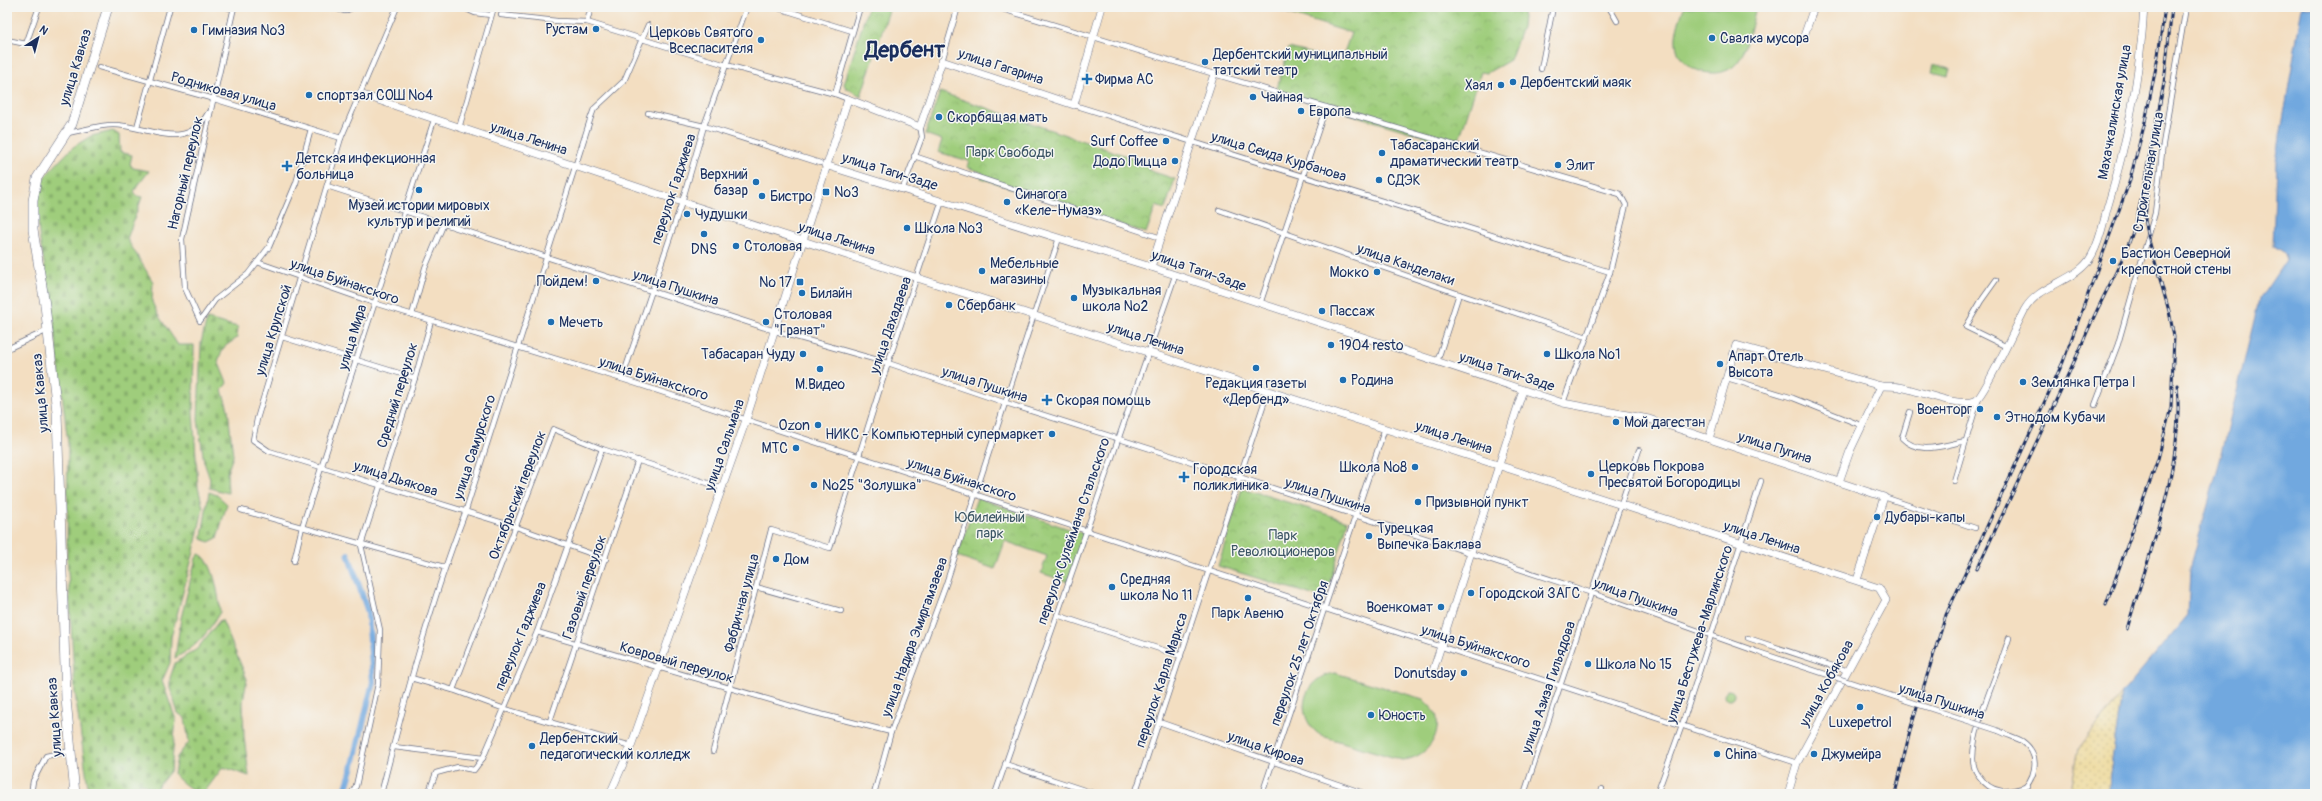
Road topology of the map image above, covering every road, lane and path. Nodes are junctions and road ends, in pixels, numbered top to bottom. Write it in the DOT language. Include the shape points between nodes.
graph roads {
  1 [pos="38,7"];
  2 [pos="108,7"];
  3 [pos="170,7"];
  4 [pos="227,7"];
  5 [pos="330,7"];
  6 [pos="354,7"];
  7 [pos="397,7"];
  8 [pos="462,7"];
  9 [pos="494,7"];
  10 [pos="591,7"];
  11 [pos="747,7"];
  12 [pos="775,7"];
  13 [pos="860,7"];
  14 [pos="958,7"];
  15 [pos="996,7"];
  16 [pos="1101,7"];
  17 [pos="1553,7"];
  18 [pos="1609,7"];
  19 [pos="1814,7"];
  20 [pos="2144,7"];
  21 [pos="2186,7"];
  22 [pos="234,8"];
  23 [pos="345,9"];
  24 [pos="491,15"];
  25 [pos="501,15"];
  26 [pos="1617,21"];
  27 [pos="587,22"];
  28 [pos="648,25"];
  29 [pos="852,31"];
  30 [pos="1804,36"];
  31 [pos="1093,37"];
  32 [pos="643,38"];
  33 [pos="7,40"];
  34 [pos="942,60"];
  35 [pos="726,65"];
  36 [pos="99,67"];
  37 [pos="1541,69"];
  38 [pos="1214,74"];
  39 [pos="148,81"];
  40 [pos="360,94"];
  41 [pos="835,94"];
  42 [pos="214,99"];
  43 [pos="848,99"];
  44 [pos="1074,105"];
  45 [pos="1326,107"];
  46 [pos="210,110"];
  47 [pos="648,113"];
  48 [pos="434,120"];
  49 [pos="704,126"];
  50 [pos="920,126"];
  51 [pos="137,127"];
  52 [pos="458,128"];
  53 [pos="311,129"];
  54 [pos="67,133"];
  55 [pos="341,138"];
  56 [pos="1191,142"];
  57 [pos="914,156"];
  58 [pos="823,164"];
  59 [pos="575,167"];
  60 [pos="1303,176"];
  61 [pos="327,186"];
  62 [pos="903,188"];
  63 [pos="942,201"];
  64 [pos="682,202"];
  65 [pos="404,210"];
  66 [pos="1219,210"];
  67 [pos="444,223"];
  68 [pos="1283,233"];
  69 [pos="1059,238"];
  70 [pos="1161,238"];
  71 [pos="803,241"];
  72 [pos="547,256"];
  73 [pos="257,262"];
  74 [pos="1151,267"];
  75 [pos="1610,272"];
  76 [pos="1175,276"];
  77 [pos="917,277"];
  78 [pos="301,278"];
  79 [pos="1996,280"];
  80 [pos="652,290"];
  81 [pos="1459,294"];
  82 [pos="374,303"];
  83 [pos="1260,304"];
  84 [pos="412,315"];
  85 [pos="1034,316"];
  86 [pos="431,321"];
  87 [pos="48,330"];
  88 [pos="775,331"];
  89 [pos="282,337"];
  90 [pos="1587,337"];
  91 [pos="2005,346"];
  92 [pos="518,347"];
  93 [pos="7,349"];
  94 [pos="1148,352"];
  95 [pos="356,360"];
  96 [pos="1437,362"];
  97 [pos="888,363"];
  98 [pos="415,378"];
  99 [pos="1727,378"];
  100 [pos="622,379"];
  101 [pos="1881,386"];
  102 [pos="1524,390"];
  103 [pos="1268,391"];
  104 [pos="1978,399"];
  105 [pos="1006,403"];
  106 [pos="1563,403"];
  107 [pos="2095,405"];
  108 [pos="1910,412"];
  109 [pos="746,420"];
  110 [pos="1863,426"];
  111 [pos="1385,428"];
  112 [pos="253,435"];
  113 [pos="1118,439"];
  114 [pos="1709,439"];
  115 [pos="1966,440"];
  116 [pos="602,449"];
  117 [pos="1639,450"];
  118 [pos="859,456"];
  119 [pos="638,460"];
  120 [pos="1498,465"];
  121 [pos="323,467"];
  122 [pos="1239,477"];
  123 [pos="1761,481"];
  124 [pos="1954,481"];
  125 [pos="1839,482"];
  126 [pos="380,484"];
  127 [pos="723,488"];
  128 [pos="974,494"];
  129 [pos="1884,497"];
  130 [pos="1621,504"];
  131 [pos="241,510"];
  132 [pos="464,513"];
  133 [pos="1355,515"];
  134 [pos="302,527"];
  135 [pos="516,527"];
  136 [pos="1975,528"];
  137 [pos="771,530"];
  138 [pos="1086,531"];
  139 [pos="1740,543"];
  140 [pos="568,544"];
  141 [pos="361,545"];
  142 [pos="1471,554"];
  143 [pos="606,559"];
  144 [pos="294,561"];
  145 [pos="444,567"];
  146 [pos="1209,571"];
  147 [pos="1856,580"];
  148 [pos="756,587"];
  149 [pos="1879,588"];
  150 [pos="1592,593"];
  151 [pos="1326,609"];
  152 [pos="841,611"];
  153 [pos="1057,615"];
  154 [pos="537,632"];
  155 [pos="1709,636"];
  156 [pos="1748,638"];
  157 [pos="2008,638"];
  158 [pos="576,644"];
  159 [pos="1441,646"];
  160 [pos="1180,656"];
  161 [pos="659,668"];
  162 [pos="1848,670"];
  163 [pos="1432,674"];
  164 [pos="411,678"];
  165 [pos="1560,685"];
  166 [pos="731,688"];
  167 [pos="453,690"];
  168 [pos="502,708"];
  169 [pos="550,721"];
  170 [pos="1159,722"];
  171 [pos="1682,725"];
  172 [pos="891,732"];
  173 [pos="631,746"];
  174 [pos="394,747"];
  175 [pos="70,751"];
  176 [pos="714,752"];
  177 [pos="483,758"];
  178 [pos="1274,762"];
  179 [pos="1797,763"];
  180 [pos="1005,764"];
  181 [pos="2028,786"];
  182 [pos="31,794"];
  183 [pos="75,794"];
  184 [pos="351,794"];
  185 [pos="381,794"];
  186 [pos="428,794"];
  187 [pos="610,794"];
  188 [pos="874,794"];
  189 [pos="995,794"];
  190 [pos="1096,794"];
  191 [pos="1135,794"];
  192 [pos="1262,794"];
  193 [pos="1366,794"];
  194 [pos="1524,794"];
  195 [pos="1657,794"];
  196 [pos="1788,794"];
  197 [pos="2018,794"];
  1 -- 33 [label="street" via="26,44"];
  2 -- 54 [label="highway, улица Кавказ" via="78,108"];
  3 -- 39 [label="street"];
  4 -- 22 [label="street"];
  5 -- 23 [label="street"];
  6 -- 23 [label="street"];
  7 -- 40 [label="street, улица Крупской"];
  8 -- 24 [label="street" via="475,13"];
  9 -- 24 [label="street"];
  10 -- 27 [label="street"];
  11 -- 35 [label="street, переулок Гаджиева" via="734,49"];
  12 -- 29 [label="street"];
  13 -- 29 [label="street"];
  14 -- 34 [label="street"];
  15 -- 31 [label="street"];
  16 -- 31 [label="street, улица Гагарина"];
  17 -- 37 [label="street"];
  18 -- 26 [label="street"];
  19 -- 30 [label="street"];
  20 -- 91 [label="street, Махачкалинская улица" via="2122,157 2095,248 2080,271 2058,282 2028,303"];
  21 -- 107 [label="street, Строительная улица" via="2163,144 2155,213 2118,344"];
  22 -- 42 [label="street, Нагорный переулок"];
  24 -- 52 [label="street"];
  25 -- 27 [label="street"];
  27 -- 32 [label="street"];
  28 -- 32 [label="street"];
  29 -- 41 [label="street"];
  31 -- 34 [label="street, улица Гагарина" via="1074,103"];
  31 -- 38 [label="street"];
  31 -- 44 [label="street, улица Гагарина"];
  32 -- 35 [label="street"];
  32 -- 59 [label="street, улица Самурского" via="624,81 594,108"];
  34 -- 44 [label="street, улица Сеида Курбанова"];
  34 -- 50 [label="street"];
  35 -- 41 [label="street"];
  35 -- 49 [label="street, переулок Гаджиева"];
  36 -- 39 [label="street, Родниковая улица"];
  38 -- 45 [label="street"];
  38 -- 56 [label="street"];
  39 -- 42 [label="street, Родниковая улица"];
  39 -- 51 [label="street"];
  40 -- 48 [label="street, улица Ленина"];
  40 -- 55 [label="street, улица Крупской"];
  41 -- 43 [label="street"];
  42 -- 46 [label="street, Нагорный переулок"];
  42 -- 53 [label="street, Родниковая улица"];
  43 -- 50 [label="street"];
  43 -- 58 [label="street, улица Сальмана"];
  44 -- 56 [label="street, улица Сеида Курбанова"];
  45 -- 60 [label="street"];
  45 -- 75 [label="street" via="1620,194 1626,205"];
  46 -- 51 [label="street" via="196,128 182,136 160,134"];
  46 -- 73 [label="street, Нагорный переулок" via="182,239 185,288 200,321 215,300 248,274"];
  47 -- 49 [label="street, улица Таги-Заде"];
  48 -- 52 [label="street, улица Ленина"];
  48 -- 65 [label="street, улица Мира"];
  49 -- 58 [label="street, улица Таги-Заде"];
  49 -- 64 [label="street, переулок Гаджиева"];
  50 -- 57 [label="street" via="922,137"];
  51 -- 54 [label="street" via="112,125"];
  52 -- 59 [label="street, улица Ленина"];
  53 -- 55 [label="street, Родниковая улица"];
  53 -- 73 [label="street" via="293,190 269,247"];
  54 -- 87 [label="highway, улица Кавказ" via="37,178 32,200 33,230"];
  55 -- 61 [label="street, улица Крупской"];
  56 -- 60 [label="street, улица Сеида Курбанова"];
  56 -- 70 [label="street"];
  57 -- 62 [label="street"];
  57 -- 70 [label="street"];
  58 -- 62 [label="street, улица Таги-Заде"];
  58 -- 71 [label="street, улица Сальмана"];
  59 -- 64 [label="street, улица Ленина"];
  59 -- 72 [label="street, улица Самурского"];
  60 -- 68 [label="street"];
  60 -- 75 [label="street, улица Сеида Курбанова"];
  61 -- 65 [label="street, улица Пушкина"];
  61 -- 78 [label="street, улица Крупской"];
  62 -- 63 [label="street, улица Таги-Заде"];
  63 -- 69 [label="street, улица Таги-Заде"];
  63 -- 77 [label="street, улица Дахадаева"];
  64 -- 71 [label="street, улица Ленина"];
  64 -- 80 [label="street, переулок Гаджиева"];
  65 -- 67 [label="street, улица Пушкина"];
  65 -- 82 [label="street, улица Мира"];
  66 -- 68 [label="street, улица Канделаки"];
  67 -- 72 [label="street, улица Пушкина"];
  67 -- 84 [label="street" via="425,268"];
  68 -- 81 [label="street, улица Канделаки"];
  68 -- 83 [label="street"];
  69 -- 74 [label="street, улица Таги-Заде"];
  69 -- 85 [label="street, улица Надира Эмиргамзаева"];
  70 -- 74 [label="street"];
  71 -- 77 [label="street, улица Ленина"];
  71 -- 88 [label="street, улица Сальмана"];
  72 -- 80 [label="street, улица Пушкина"];
  72 -- 92 [label="street, улица Самурского"];
  73 -- 78 [label="street, улица Буйнакского"];
  74 -- 76 [label="street, улица Таги-Заде"];
  75 -- 90 [label="street"];
  76 -- 83 [label="street, улица Таги-Заде"];
  76 -- 94 [label="street, переулок Сулеймана Стальского"];
  77 -- 85 [label="street, улица Ленина"];
  77 -- 97 [label="street, улица Дахадаева"];
  78 -- 82 [label="street, улица Буйнакского"];
  78 -- 89 [label="street, улица Крупской"];
  79 -- 91 [label="street" via="1966,327"];
  80 -- 88 [label="street, улица Пушкина"];
  80 -- 100 [label="street, переулок Гаджиева"];
  81 -- 90 [label="street, улица Канделаки"];
  81 -- 96 [label="street"];
  82 -- 84 [label="street, улица Буйнакского"];
  82 -- 95 [label="street, улица Мира"];
  83 -- 96 [label="street, улица Таги-Заде"];
  84 -- 86 [label="street, улица Буйнакского"];
  85 -- 94 [label="street, улица Ленина"];
  85 -- 105 [label="street, улица Надира Эмиргамзаева"];
  86 -- 92 [label="street, улица Буйнакского"];
  86 -- 98 [label="street, Средний переулок"];
  87 -- 93 [label="street"];
  87 -- 175 [label="highway, улица Кавказ" via="58,434 62,609"];
  88 -- 97 [label="street, улица Пушкина"];
  88 -- 109 [label="street, улица Сальмана"];
  89 -- 95 [label="street"];
  89 -- 112 [label="street, улица Крупской"];
  90 -- 106 [label="street"];
  91 -- 104 [label="street" via="1986,388"];
  92 -- 100 [label="street, улица Буйнакского"];
  92 -- 132 [label="street, улица Самурского"];
  94 -- 103 [label="street, улица Ленина"];
  94 -- 113 [label="street, переулок Сулеймана Стальского"];
  95 -- 98 [label="street"];
  95 -- 121 [label="street, улица Мира"];
  96 -- 102 [label="street, улица Таги-Заде"];
  97 -- 105 [label="street, улица Пушкина"];
  97 -- 118 [label="street, улица Дахадаева"];
  98 -- 126 [label="street, Средний переулок"];
  99 -- 101 [label="street" via="1736,345"];
  99 -- 110 [label="street" via="1793,398"];
  99 -- 114 [label="street"];
  100 -- 109 [label="street, улица Буйнакского"];
  101 -- 104 [label="street" via="1898,386 1965,403"];
  101 -- 110 [label="street"];
  102 -- 106 [label="street, улица Таги-Заде"];
  102 -- 120 [label="street"];
  103 -- 111 [label="street, улица Ленина"];
  103 -- 122 [label="street, переулок Карла Маркса"];
  104 -- 115 [label="street"];
  105 -- 113 [label="street, улица Пушкина"];
  105 -- 128 [label="street, улица Надира Эмиргамзаева"];
  106 -- 114 [label="street, улица Пугина" via="1649,419"];
  108 -- 115 [label="street" via="1902,438 1910,446 1923,449"];
  109 -- 118 [label="street, улица Буйнакского"];
  109 -- 127 [label="street, улица Сальмана"];
  110 -- 125 [label="street" via="1850,451"];
  111 -- 120 [label="street, улица Ленина"];
  111 -- 133 [label="street, переулок 25 лет Октября"];
  112 -- 121 [label="street, улица Дьякова" via="255,443 269,451"];
  113 -- 122 [label="street, улица Пушкина"];
  113 -- 138 [label="street, переулок Сулеймана Стальского"];
  114 -- 125 [label="street, улица Пугина"];
  115 -- 124 [label="street"];
  116 -- 119 [label="street, Октябрьский переулок"];
  116 -- 135 [label="street, Октябрьский переулок" via="553,429"];
  116 -- 140 [label="street, переулок Гаджиева"];
  117 -- 130 [label="street, улица Азиза Гильядова"];
  118 -- 128 [label="street, улица Буйнакского"];
  118 -- 137 [label="street, улица Дахадаева" via="830,548"];
  119 -- 127 [label="street, Октябрьский переулок"];
  119 -- 143 [label="street, Газовый переулок"];
  120 -- 130 [label="street, улица Ленина"];
  120 -- 142 [label="street"];
  121 -- 126 [label="street, улица Дьякова"];
  121 -- 134 [label="street, улица Мира"];
  122 -- 133 [label="street, улица Пушкина"];
  122 -- 146 [label="street, переулок Карла Маркса"];
  123 -- 139 [label="street, улица Бестужева-Марлинского"];
  125 -- 129 [label="street, улица Пугина"];
  126 -- 132 [label="street, улица Дьякова"];
  126 -- 141 [label="street, Средний переулок"];
  127 -- 161 [label="street, улица Сальмана"];
  128 -- 138 [label="street, улица Буйнакского"];
  128 -- 172 [label="street, улица Надира Эмиргамзаева" via="929,632"];
  129 -- 136 [label="street, улица Пугина"];
  129 -- 147 [label="street"];
  130 -- 139 [label="street, улица Ленина"];
  130 -- 150 [label="street, улица Азиза Гильядова"];
  131 -- 134 [label="street"];
  132 -- 135 [label="street, улица Дьякова"];
  132 -- 145 [label="street, улица Самурского"];
  133 -- 142 [label="street, улица Пушкина"];
  133 -- 151 [label="street, переулок 25 лет Октября"];
  134 -- 141 [label="street"];
  134 -- 144 [label="street, улица Мира"];
  135 -- 140 [label="street, улица Дьякова"];
  135 -- 167 [label="street, Октябрьский переулок"];
  137 -- 148 [label="street, Фабричная улица"];
  138 -- 146 [label="street, улица Буйнакского"];
  138 -- 153 [label="street, переулок Сулеймана Стальского"];
  139 -- 147 [label="street, улица Ленина"];
  139 -- 155 [label="street, улица Бестужева-Марлинского"];
  140 -- 143 [label="street, улица Дьякова"];
  140 -- 154 [label="street, переулок Гаджиева"];
  141 -- 145 [label="street"];
  141 -- 184 [label="street" via="380,630 378,684 356,786"];
  142 -- 150 [label="street, улица Пушкина"];
  142 -- 159 [label="street"];
  143 -- 158 [label="street, Газовый переулок"];
  145 -- 164 [label="street, улица Самурского"];
  146 -- 151 [label="street, улица Буйнакского"];
  146 -- 160 [label="street, переулок Карла Маркса"];
  147 -- 149 [label="street, улица Ленина"];
  148 -- 152 [label="street"];
  148 -- 166 [label="street, Фабричная улица"];
  149 -- 162 [label="street, улица Кобякова" via="1886,600"];
  150 -- 155 [label="street, улица Пушкина"];
  150 -- 165 [label="street, улица Азиза Гильядова"];
  151 -- 159 [label="street, улица Буйнакского"];
  151 -- 178 [label="street, переулок 25 лет Октября"];
  153 -- 160 [label="street"];
  153 -- 180 [label="street, переулок Сулеймана Стальского"];
  154 -- 158 [label="street, Ковровый переулок"];
  154 -- 168 [label="street, переулок Гаджиева"];
  155 -- 171 [label="street, улица Бестужева-Марлинского"];
  155 -- 181 [label="street, улица Пушкина, bridge" via="2021,741 2029,747 2036,760"];
  156 -- 162 [label="street"];
  157 -- 181 [label="street" via="1974,742 1973,761 1980,778 1994,790 2005,792"];
  158 -- 161 [label="street, Ковровый переулок"];
  158 -- 169 [label="street, Газовый переулок"];
  159 -- 163 [label="street"];
  159 -- 165 [label="street, улица Буйнакского"];
  160 -- 170 [label="street, переулок Карла Маркса"];
  161 -- 166 [label="street, Ковровый переулок"];
  161 -- 173 [label="street, улица Сальмана"];
  162 -- 179 [label="street, улица Кобякова"];
  164 -- 167 [label="street"];
  164 -- 174 [label="street, улица Самурского"];
  165 -- 171 [label="street, улица Буйнакского"];
  165 -- 194 [label="street, улица Азиза Гильядова"];
  166 -- 172 [label="street, Ковровый переулок"];
  166 -- 176 [label="street, Фабричная улица"];
  167 -- 168 [label="street"];
  168 -- 169 [label="street"];
  168 -- 177 [label="street, переулок Гаджиева"];
  169 -- 173 [label="street"];
  170 -- 178 [label="street, улица Кирова"];
  170 -- 191 [label="street, переулок Карла Маркса"];
  171 -- 179 [label="street, улица Буйнакского"];
  171 -- 195 [label="street, улица Бестужева-Марлинского"];
  172 -- 188 [label="street, улица Надира Эмиргамзаева"];
  173 -- 187 [label="street, улица Сальмана"];
  174 -- 177 [label="street"];
  174 -- 185 [label="street, улица Самурского"];
  175 -- 182 [label="street" via="46,756 33,781"];
  175 -- 183 [label="highway, улица Кавказ"];
  177 -- 186 [label="street" via="474,770 458,767 436,773"];
  178 -- 192 [label="street, переулок 25 лет Октября"];
  178 -- 193 [label="street, улица Кирова"];
  179 -- 196 [label="street, улица Кобякова"];
  180 -- 189 [label="street, переулок Сулеймана Стальского"];
  180 -- 190 [label="street"];
  181 -- 197 [label="street"];
}
